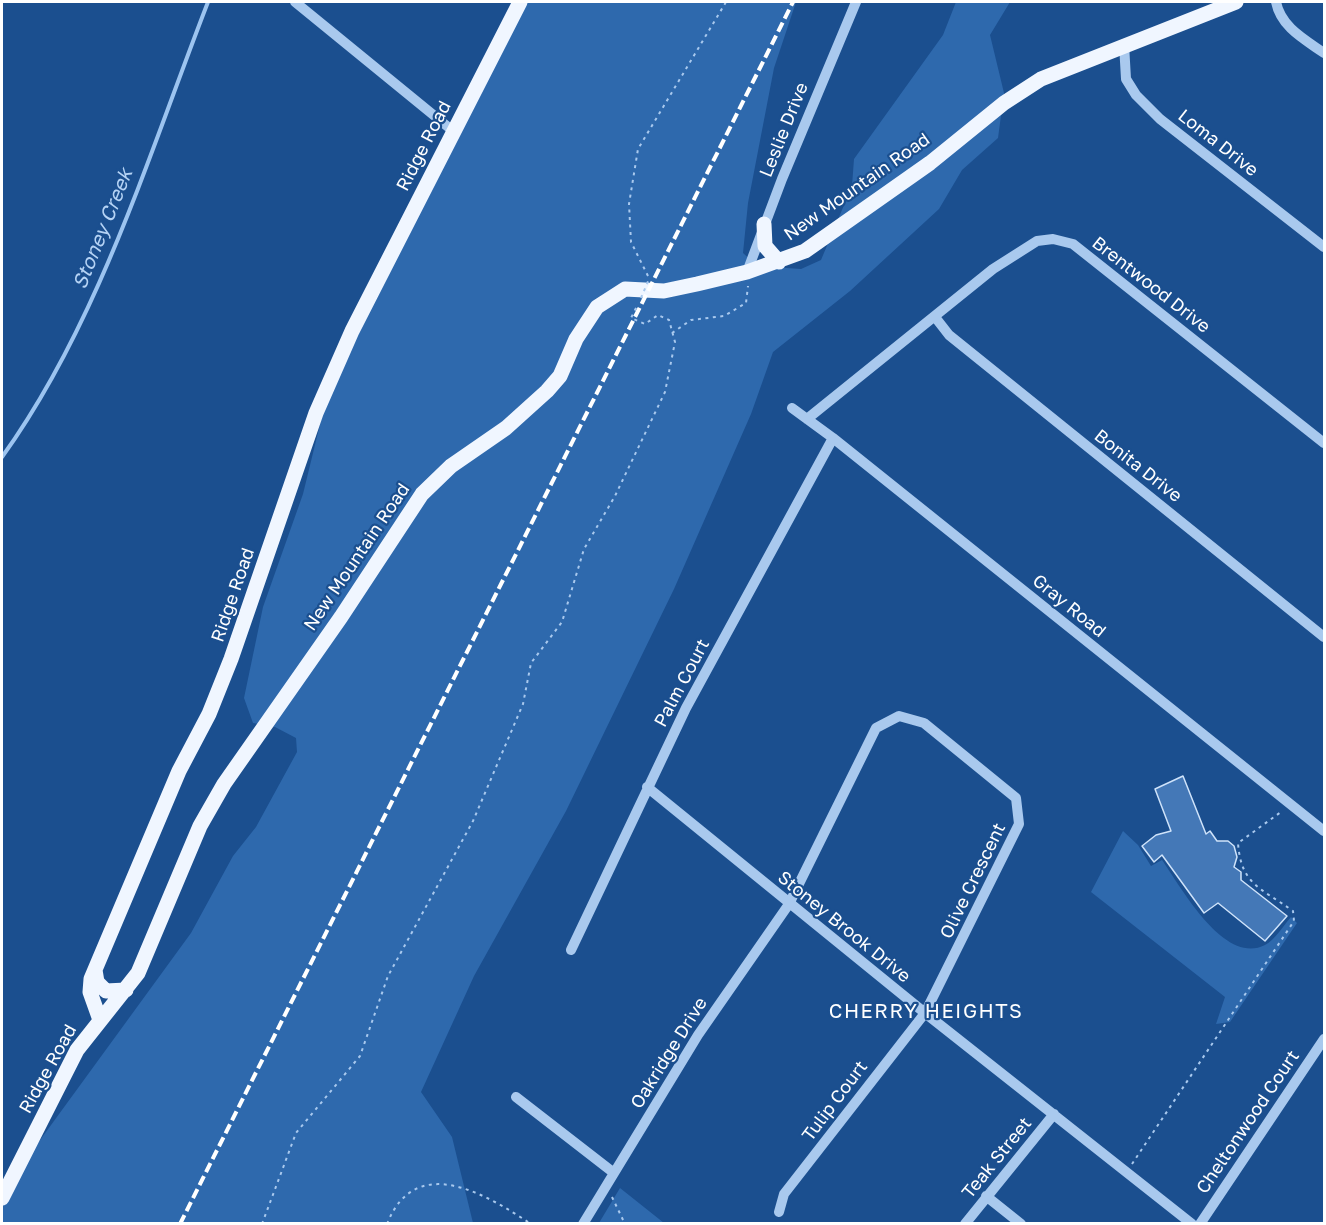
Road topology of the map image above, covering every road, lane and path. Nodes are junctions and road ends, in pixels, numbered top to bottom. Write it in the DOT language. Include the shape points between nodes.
graph roads {
  1 [pos="296,2"];
  2 [pos="520,2"];
  3 [pos="726,2"];
  4 [pos="856,2"];
  5 [pos="1236,2"];
  6 [pos="1276,2"];
  7 [pos="1124,44"];
  8 [pos="1324,53"];
  9 [pos="453,131"];
  10 [pos="764,224"];
  11 [pos="1324,247"];
  12 [pos="779,262"];
  13 [pos="748,272"];
  14 [pos="935,317"];
  15 [pos="672,333"];
  16 [pos="792,408"];
  17 [pos="807,419"];
  18 [pos="833,438"];
  19 [pos="1324,442"];
  20 [pos="1324,637"];
  21 [pos="647,787"];
  22 [pos="1291,805"];
  23 [pos="1324,831"];
  24 [pos="789,904"];
  25 [pos="571,950"];
  26 [pos="95,970"];
  27 [pos="126,990"];
  28 [pos="925,1013"];
  29 [pos="100,1020"];
  30 [pos="1324,1039"];
  31 [pos="516,1097"];
  32 [pos="1054,1114"];
  33 [pos="1127,1170"];
  34 [pos="614,1173"];
  35 [pos="606,1184"];
  36 [pos="986,1196"];
  37 [pos="2,1198"];
  38 [pos="779,1212"];
  39 [pos="262,1224"];
  40 [pos="387,1224"];
  41 [pos="531,1224"];
  42 [pos="583,1224"];
  43 [pos="625,1224"];
  44 [pos="965,1224"];
  45 [pos="1021,1224"];
  46 [pos="1192,1224"];
  47 [pos="1200,1224"];
  1 -- 9 [label="street"];
  2 -- 9 [label="main road, Ridge Road"];
  3 -- 15 [label="path, bridge" via="638,149 629,204 631,242 649,279 631,318 645,324 658,315 669,320"];
  4 -- 10 [label="street, Leslie Drive"];
  5 -- 7 [label="main road, New Mountain Road"];
  6 -- 8 [label="street" via="1281,17 1293,30"];
  7 -- 11 [label="street, Loma Drive" via="1126,79 1136,95 1160,119"];
  7 -- 12 [label="main road, New Mountain Road" via="1041,79 805,251"];
  9 -- 26 [label="main road, Ridge Road" via="352,331 316,413 231,659"];
  10 -- 12 [label="main road" via="765,246"];
  10 -- 13 [label="street, Leslie Drive"];
  12 -- 13 [label="main road, New Mountain Road"];
  13 -- 15 [label="path" via="746,303 724,316 690,320"];
  13 -- 27 [label="main road, New Mountain Road" via="664,291 625,289 605,300 591,314 560,376 547,391 506,428 451,466 422,494 224,784 200,826 157,934"];
  14 -- 17 [label="street, Brentwood Drive"];
  14 -- 19 [label="street, Brentwood Drive" via="993,269 1037,241 1053,239 1073,244"];
  14 -- 20 [label="street, Bonita Drive" via="958,342"];
  15 -- 39 [label="path" via="675,342 665,392 615,496 584,549 562,622 531,663 523,704 473,821 388,976 360,1056 296,1133"];
  16 -- 17 [label="street, Gray Road"];
  17 -- 18 [label="street, Gray Road"];
  18 -- 21 [label="street, Palm Court"];
  18 -- 22 [label="street, Gray Road"];
  21 -- 24 [label="street, Stoney Brook Drive"];
  21 -- 25 [label="street, Palm Court"];
  22 -- 23 [label="street, Gray Road"];
  22 -- 33 [label="path" via="1238,843 1244,874 1293,911 1294,921"];
  24 -- 28 [label="street, Stoney Brook Drive"];
  24 -- 28 [label="street, Olive Crescent" via="876,728 899,716 924,723 1016,798 1019,824"];
  24 -- 34 [label="street, Oakridge Drive" via="699,1035"];
  26 -- 27 [label="main road" via="97,982 106,991"];
  26 -- 29 [label="main road, Ridge Road" via="90,992"];
  27 -- 29 [label="main road, New Mountain Road"];
  28 -- 32 [label="street, Stoney Brook Drive"];
  28 -- 38 [label="street, Tulip Court" via="784,1194"];
  29 -- 37 [label="main road, Ridge Road" via="77,1050"];
  30 -- 47 [label="street, Cheltonwood Court"];
  31 -- 34 [label="street"];
  32 -- 33 [label="street, Stoney Brook Drive"];
  32 -- 36 [label="street, Teak Street"];
  33 -- 46 [label="street, Stoney Brook Drive"];
  34 -- 35 [label="street, Oakridge Drive"];
  35 -- 42 [label="street, Oakridge Drive"];
  35 -- 43 [label="path"];
  36 -- 44 [label="street, Teak Street"];
  36 -- 45 [label="street"];
  40 -- 41 [label="path" via="391,1213 413,1191 443,1182 481,1192"];
}
